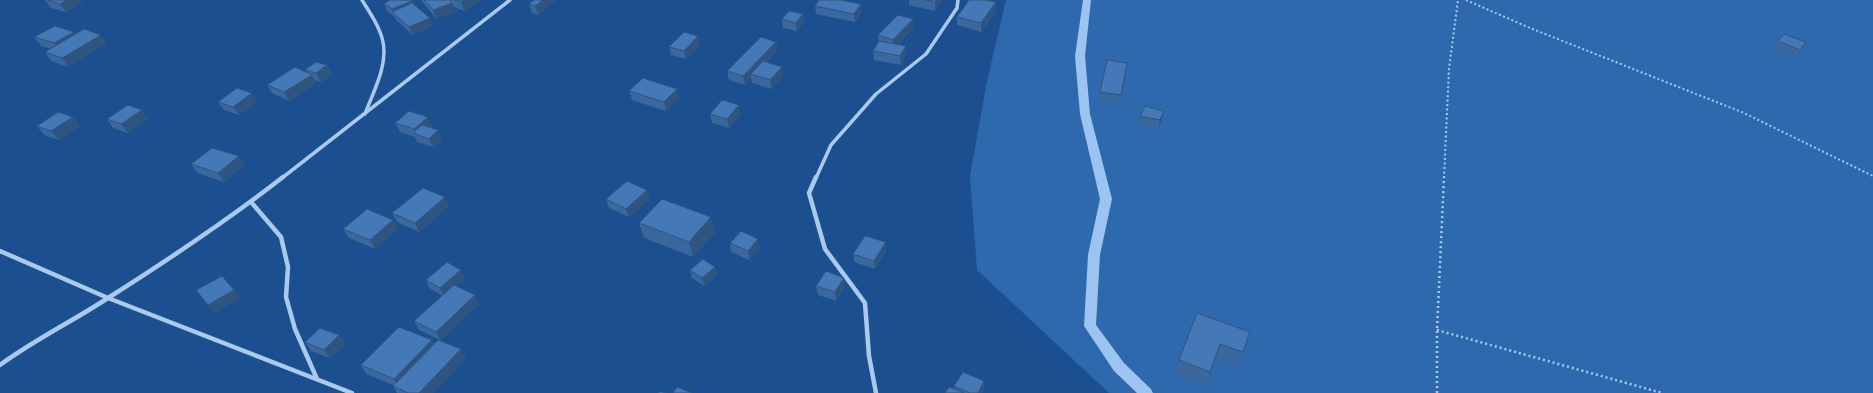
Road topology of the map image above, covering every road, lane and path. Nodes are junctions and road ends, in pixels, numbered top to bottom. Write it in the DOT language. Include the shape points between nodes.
graph roads {
  1 [pos="362,0"];
  2 [pos="510,0"];
  3 [pos="958,0"];
  4 [pos="1458,0"];
  5 [pos="1466,0"];
  6 [pos="365,114"];
  7 [pos="1873,176"];
  8 [pos="251,202"];
  9 [pos="0,251"];
  10 [pos="108,298"];
  11 [pos="1437,330"];
  12 [pos="0,365"];
  13 [pos="317,379"];
  14 [pos="352,393"];
  15 [pos="876,393"];
  16 [pos="1437,393"];
  17 [pos="1662,393"];
  1 -- 6 [label="street" via="379,31 384,47 383,63"];
  2 -- 6 [label="street"];
  3 -- 15 [label="street" via="957,8 926,54 876,94 831,145 809,193 824,249 865,303 869,356"];
  4 -- 11 [label="path" via="1450,69"];
  5 -- 7 [label="path" via="1744,113"];
  6 -- 8 [label="street"];
  8 -- 10 [label="street"];
  8 -- 13 [label="street" via="280,237 288,267 286,297 295,329"];
  9 -- 10 [label="street"];
  10 -- 12 [label="street"];
  10 -- 13 [label="street"];
  11 -- 16 [label="path"];
  11 -- 17 [label="path"];
  13 -- 14 [label="street"];
}
